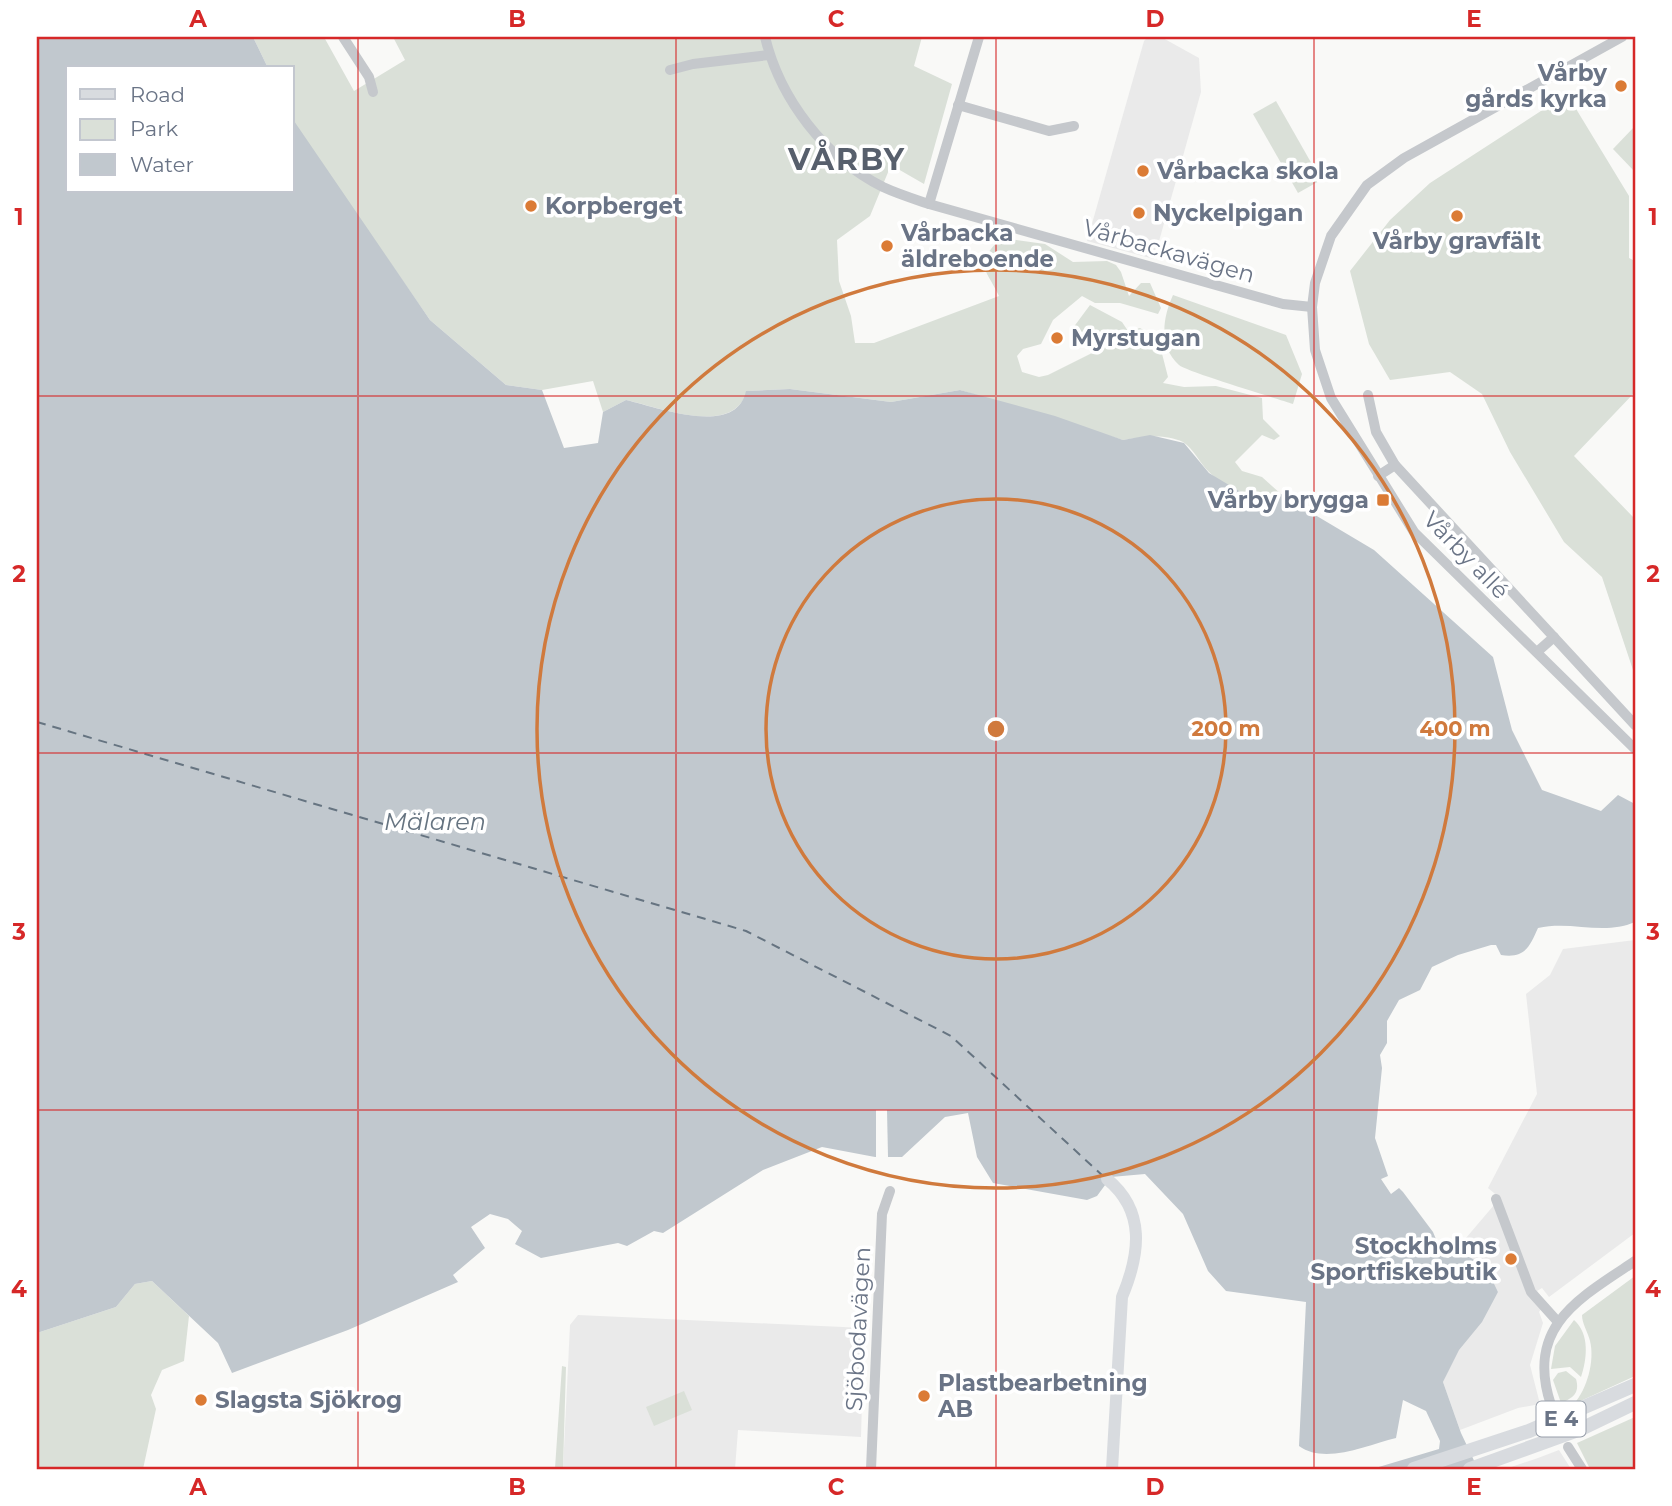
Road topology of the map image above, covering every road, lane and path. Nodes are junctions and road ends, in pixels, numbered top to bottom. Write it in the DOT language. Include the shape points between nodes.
graph roads {
  1 [pos="343,37"];
  2 [pos="765,37"];
  3 [pos="979,37"];
  4 [pos="1622,37"];
  5 [pos="769,55"];
  6 [pos="670,70"];
  7 [pos="373,92"];
  8 [pos="958,105"];
  9 [pos="1073,126"];
  10 [pos="929,204"];
  11 [pos="1312,307"];
  12 [pos="1368,395"];
  13 [pos="1395,465"];
  14 [pos="1378,476"];
  15 [pos="1554,636"];
  16 [pos="1537,652"];
  17 [pos="1631,721"];
  18 [pos="1635,749"];
  19 [pos="1107,1179"];
  20 [pos="890,1191"];
  21 [pos="1496,1199"];
  22 [pos="1635,1261"];
  23 [pos="1559,1322"];
  24 [pos="1635,1385"];
  25 [pos="1635,1403"];
  26 [pos="1551,1405"];
  27 [pos="1568,1447"];
  28 [pos="871,1469"];
  29 [pos="1112,1469"];
  30 [pos="1414,1469"];
  31 [pos="1470,1469"];
  32 [pos="1582,1469"];
  1 -- 7 [label="street" via="369,77"];
  2 -- 5 [label="street, Vårbackavägen"];
  3 -- 8 [label="street"];
  4 -- 11 [label="street, Vårby allé" via="1404,158 1367,185 1331,236"];
  5 -- 6 [label="street"];
  5 -- 10 [label="street, Vårbackavägen" via="803,118 830,150 884,187"];
  8 -- 9 [label="street" via="1049,131"];
  8 -- 10 [label="street"];
  10 -- 11 [label="street, Vårbackavägen" via="1283,304"];
  11 -- 14 [label="street, Vårby allé" via="1321,375"];
  12 -- 13 [label="street, Vårby allé" via="1376,432"];
  13 -- 14 [label="street"];
  13 -- 15 [label="street, Vårby allé"];
  14 -- 16 [label="street, Vårby allé" via="1414,533"];
  15 -- 16 [label="street"];
  15 -- 17 [label="street, Vårby allé"];
  16 -- 18 [label="street, Vårby allé"];
  19 -- 29 [label="main road" via="1123,1192 1137,1229 1132,1273 1122,1297"];
  20 -- 28 [label="street, Sjöbodavägen" via="883,1214"];
  21 -- 23 [label="street" via="1531,1292"];
  22 -- 23 [label="street" via="1578,1302"];
  23 -- 26 [label="street" via="1543,1357"];
  24 -- 30 [label="highway, E 4" via="1575,1414"];
  25 -- 31 [label="highway, E 4" via="1581,1429"];
  27 -- 32 [label="street"];
}
